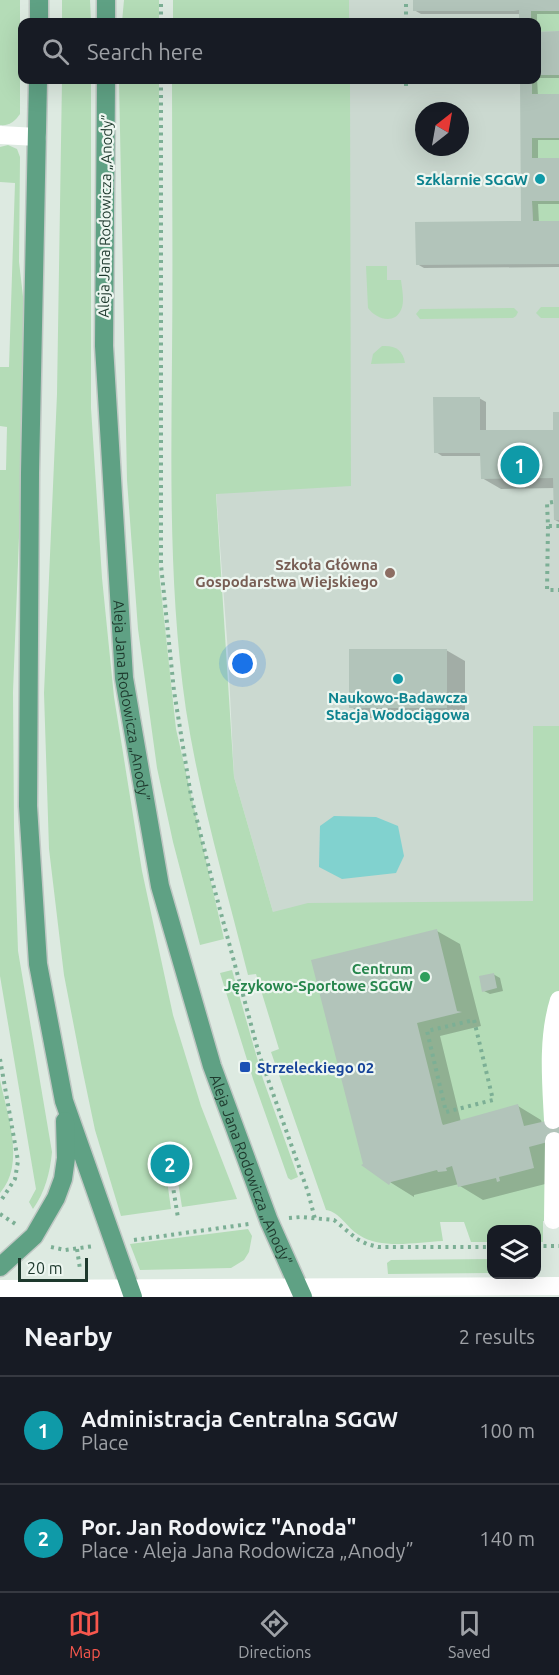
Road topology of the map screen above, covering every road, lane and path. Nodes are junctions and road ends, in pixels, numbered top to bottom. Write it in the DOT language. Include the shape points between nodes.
graph roads {
  1 [pos="39,0"];
  2 [pos="106,0"];
  3 [pos="161,0"];
  4 [pos="406,0"];
  5 [pos="39,18"];
  6 [pos="106,18"];
  7 [pos="161,18"];
  8 [pos="406,18"];
  9 [pos="38,84"];
  10 [pos="106,84"];
  11 [pos="161,84"];
  12 [pos="0,135"];
  13 [pos="37,137"];
  14 [pos="553,502"];
  15 [pos="548,526"];
  16 [pos="559,526"];
  17 [pos="559,590"];
  18 [pos="559,1000"];
  19 [pos="0,1059"];
  20 [pos="64,1101"];
  21 [pos="446,1112"];
  22 [pos="553,1120"];
  23 [pos="554,1140"];
  24 [pos="170,1168"];
  25 [pos="0,1202"];
  26 [pos="0,1214"];
  27 [pos="178,1218"];
  28 [pos="290,1218"];
  29 [pos="315,1219"];
  30 [pos="553,1220"];
  31 [pos="249,1224"];
  32 [pos="22,1228"];
  33 [pos="128,1241"];
  34 [pos="47,1245"];
  35 [pos="98,1245"];
  36 [pos="487,1246"];
  37 [pos="541,1246"];
  38 [pos="559,1246"];
  39 [pos="77,1249"];
  40 [pos="0,1268"];
  41 [pos="81,1273"];
  42 [pos="559,1286"];
  43 [pos="0,1289"];
  44 [pos="301,1292"];
  45 [pos="131,1293"];
  1 -- 5 [label="main road"];
  2 -- 6 [label="main road"];
  3 -- 7 [label="path"];
  4 -- 8 [label="path"];
  9 -- 13 [label="main road"];
  10 -- 44 [label="main road, Aleja Jana Rodowicza „Anody”" via="104,346 124,678 160,886 212,1066 269,1221"];
  11 -- 29 [label="path" via="161,565 174,691 191,796 212,880 260,1054"];
  12 -- 13 [label="street"];
  13 -- 20 [label="main road" via="28,806 38,964"];
  14 -- 15 [label="path" via="547,502"];
  15 -- 16 [label="path"];
  15 -- 17 [label="path" via="547,590"];
  18 -- 22 [label="street" via="551,1066"];
  19 -- 25 [label="path" via="18,1161 15,1179"];
  20 -- 40 [label="main road" via="66,1158 56,1198 34,1236"];
  20 -- 45 [label="main road"];
  21 -- 21 [label="path" via="493,1100 474,1020 427,1031"];
  23 -- 30 [label="street"];
  24 -- 27 [label="path"];
  26 -- 32 [label="path"];
  28 -- 29 [label="path"];
  29 -- 36 [label="path" via="334,1220 357,1239 378,1247"];
  31 -- 33 [label="path"];
  34 -- 39 [label="path"];
  35 -- 39 [label="path"];
  37 -- 38 [label="path"];
  39 -- 41 [label="path"];
  42 -- 44 [label="street"];
  43 -- 45 [label="street"];
  44 -- 45 [label="street"];
}
